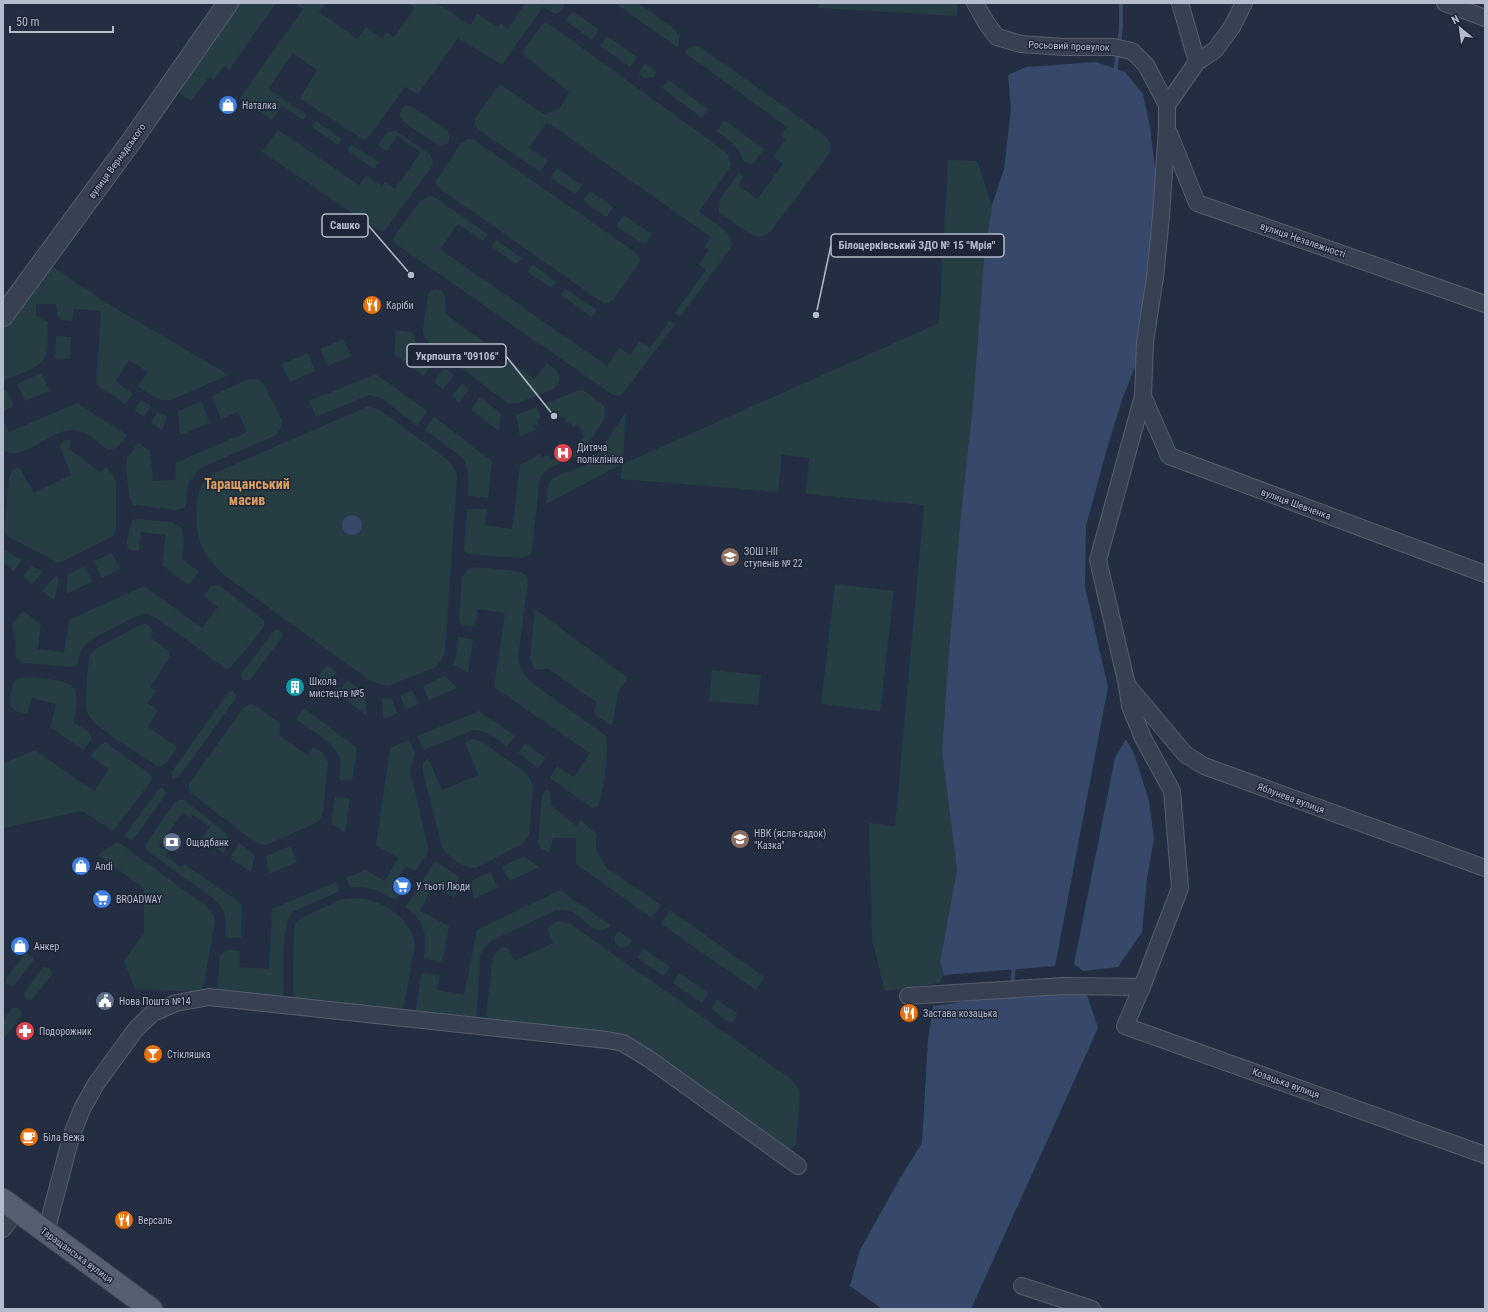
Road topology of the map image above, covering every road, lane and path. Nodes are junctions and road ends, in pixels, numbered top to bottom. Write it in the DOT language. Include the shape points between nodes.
graph roads {
  1 [pos="228,3"];
  2 [pos="975,3"];
  3 [pos="1180,3"];
  4 [pos="1244,3"];
  5 [pos="1445,3"];
  6 [pos="1485,18"];
  7 [pos="1197,62"];
  8 [pos="1167,105"];
  9 [pos="1167,128"];
  10 [pos="1485,304"];
  11 [pos="3,316"];
  12 [pos="1143,396"];
  13 [pos="1485,574"];
  14 [pos="1127,685"];
  15 [pos="1485,868"];
  16 [pos="1142,987"];
  17 [pos="908,996"];
  18 [pos="1485,1155"];
  19 [pos="798,1166"];
  20 [pos="10,1205"];
  21 [pos="3,1229"];
  22 [pos="46,1232"];
  23 [pos="1022,1286"];
  24 [pos="151,1309"];
  25 [pos="1092,1309"];
  1 -- 11 [label="street, вулиця Вернадського" via="133,139"];
  2 -- 8 [label="street, Росьовий провулок" via="997,37 1021,44 1120,48 1132,51 1146,64"];
  3 -- 7 [label="street"];
  4 -- 7 [label="street" via="1232,27 1215,50"];
  5 -- 6 [label="street"];
  7 -- 8 [label="street"];
  8 -- 9 [label="street"];
  9 -- 10 [label="street, вулиця Незалежності" via="1197,203"];
  9 -- 12 [label="street" via="1155,277 1145,342"];
  12 -- 13 [label="street, вулиця Шевченка" via="1169,456"];
  12 -- 14 [label="street" via="1098,560"];
  14 -- 15 [label="street, Яблунева вулиця" via="1185,754 1204,766"];
  14 -- 16 [label="street" via="1130,706 1143,738 1172,791 1180,888"];
  16 -- 17 [label="street" via="1064,986"];
  16 -- 18 [label="street, Козацька вулиця" via="1126,1026"];
  19 -- 22 [label="street" via="623,1043 209,997 176,1003 153,1013 136,1028 96,1084 71,1137"];
  20 -- 21 [label="street"];
  20 -- 22 [label="main road, Таращанська вулиця"];
  22 -- 24 [label="main road, Таращанська вулиця"];
  23 -- 25 [label="street"];
}
